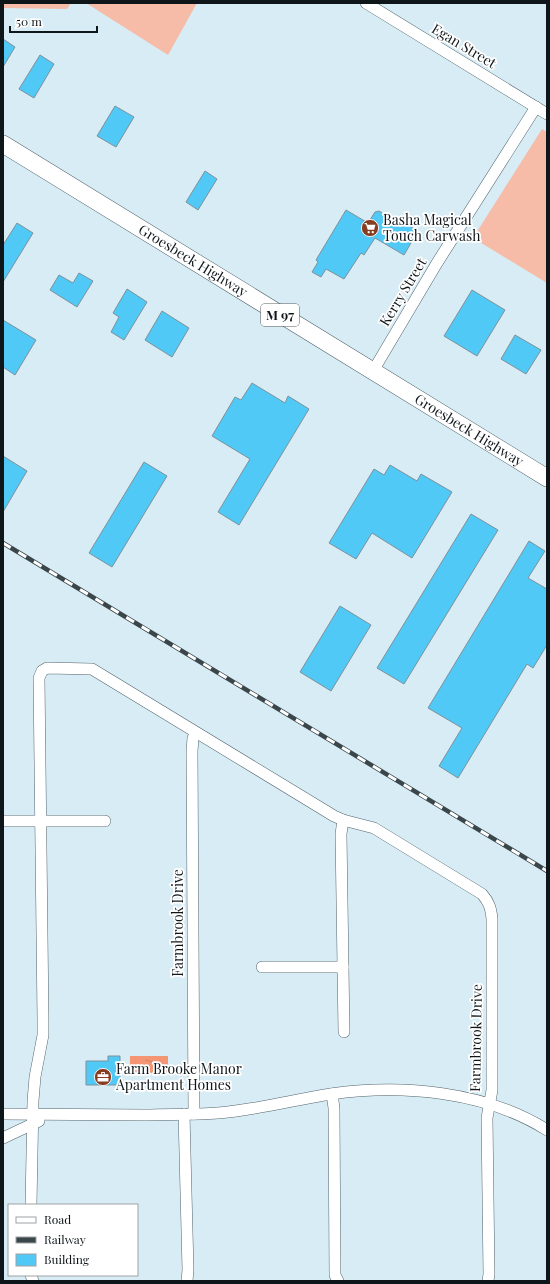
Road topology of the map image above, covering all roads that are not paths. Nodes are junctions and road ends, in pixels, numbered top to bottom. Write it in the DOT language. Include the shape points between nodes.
graph roads {
  1 [pos="366,3"];
  2 [pos="536,107"];
  3 [pos="547,114"];
  4 [pos="3,144"];
  5 [pos="373,372"];
  6 [pos="547,478"];
  7 [pos="196,733"];
  8 [pos="343,820"];
  9 [pos="3,821"];
  10 [pos="41,821"];
  11 [pos="105,821"];
  12 [pos="262,967"];
  13 [pos="343,968"];
  14 [pos="344,1032"];
  15 [pos="332,1094"];
  16 [pos="490,1104"];
  17 [pos="3,1114"];
  18 [pos="189,1114"];
  19 [pos="33,1119"];
  20 [pos="547,1130"];
  21 [pos="3,1138"];
  22 [pos="31,1204"];
  23 [pos="186,1281"];
  24 [pos="338,1281"];
  25 [pos="488,1281"];
  1 -- 2 [label="street, Egan Street"];
  2 -- 3 [label="street, Egan Street"];
  2 -- 5 [label="street, Kerry Street" via="441,257"];
  4 -- 5 [label="main road, Groesbeck Highway / M 97"];
  5 -- 6 [label="main road, Groesbeck Highway / M 97"];
  7 -- 8 [label="street, Farmbrook Drive"];
  7 -- 10 [label="street, Farmbrook Drive" via="92,669 47,668 42,671 39,678"];
  7 -- 18 [label="street, Farmbrook Drive" via="192,738"];
  8 -- 13 [label="street"];
  8 -- 16 [label="street, Farmbrook Drive" via="374,828 488,900 492,919"];
  9 -- 10 [label="street"];
  10 -- 11 [label="street"];
  10 -- 19 [label="street, Farmbrook Drive" via="44,1019 35,1077"];
  12 -- 13 [label="street"];
  13 -- 14 [label="street"];
  15 -- 16 [label="street, Farmbrook Drive" via="413,1091 441,1093"];
  15 -- 18 [label="street, Farmbrook Drive" via="218,1113"];
  15 -- 24 [label="street" via="335,1275"];
  16 -- 20 [label="street, Farmbrook Drive" via="518,1114"];
  16 -- 25 [label="street, Farmbrook Drive" via="487,1118"];
  17 -- 19 [label="street, Farmbrook Drive"];
  18 -- 19 [label="street, Farmbrook Drive" via="51,1114"];
  18 -- 23 [label="street, Farmbrook Drive"];
  19 -- 21 [label="street, Farmbrook Drive"];
  19 -- 22 [label="street, Farmbrook Drive"];
}
